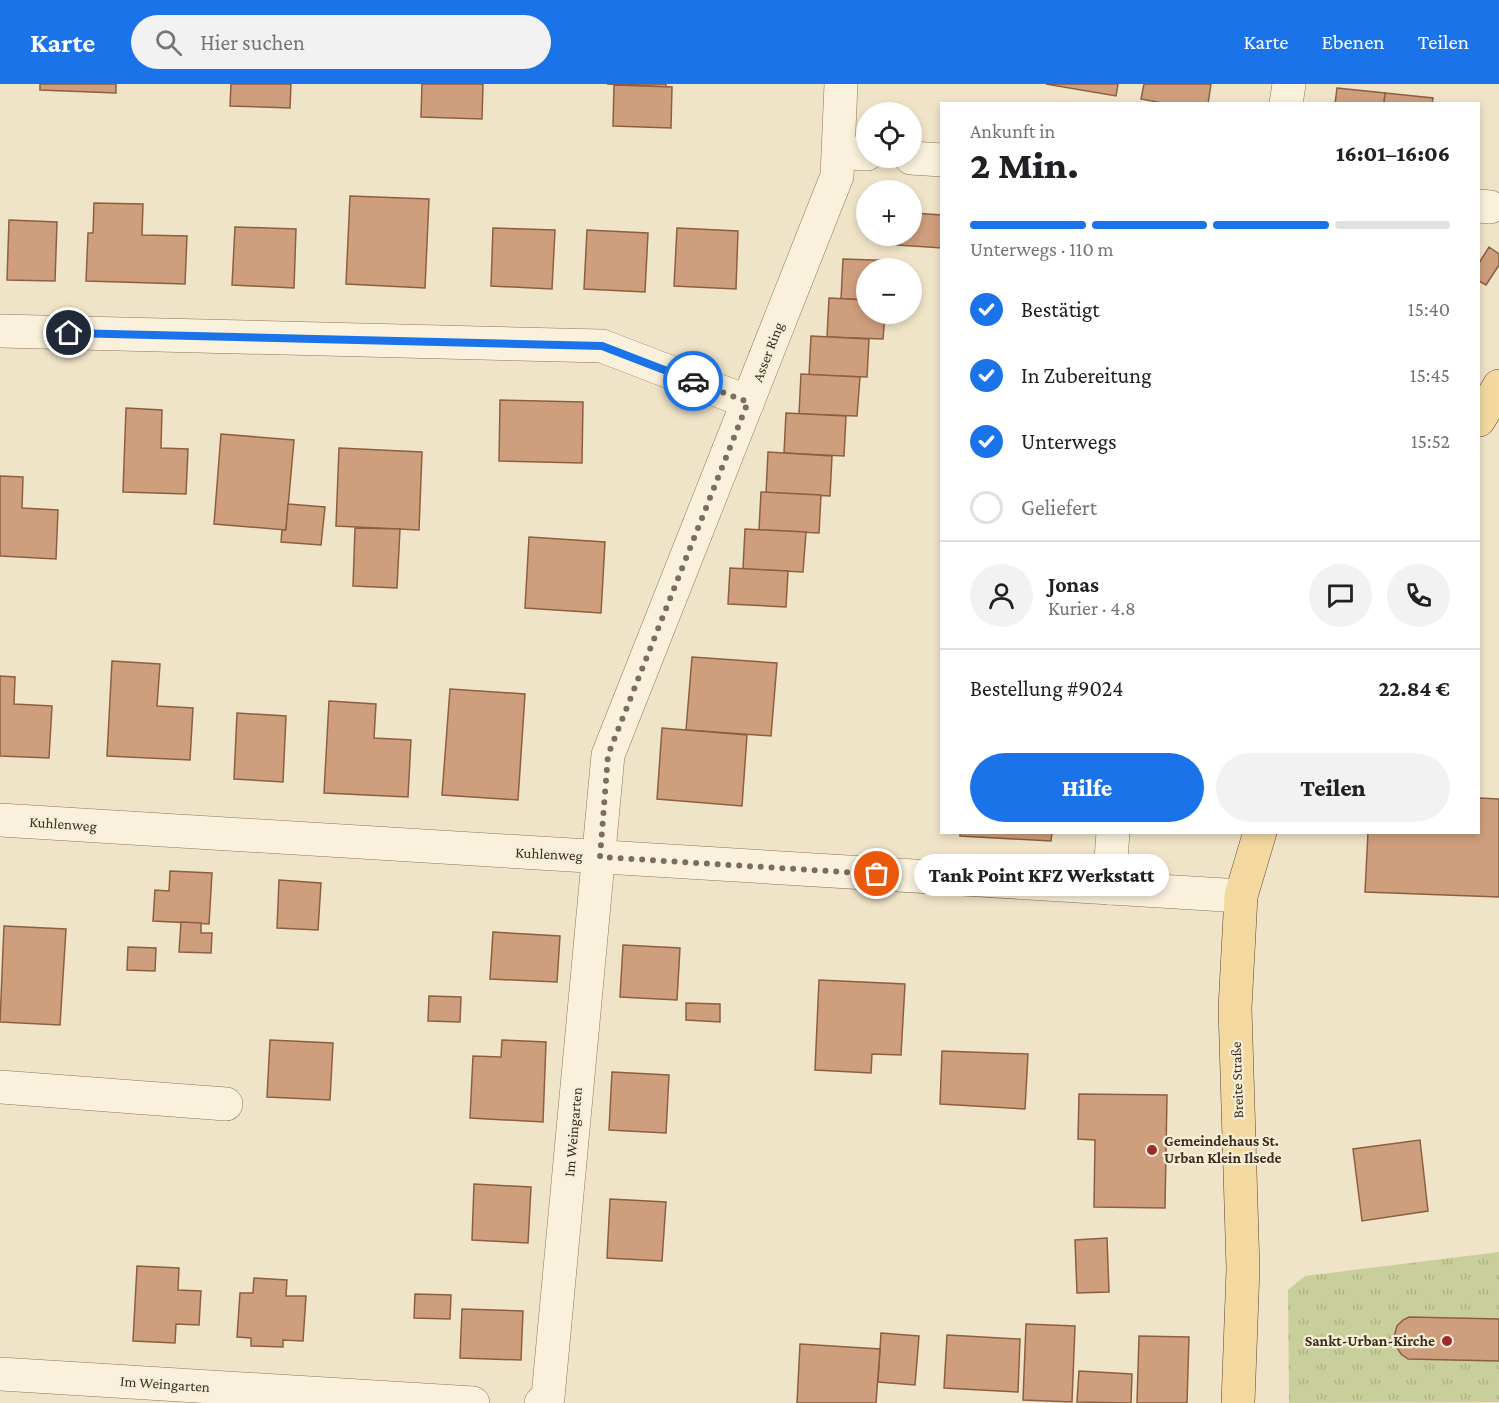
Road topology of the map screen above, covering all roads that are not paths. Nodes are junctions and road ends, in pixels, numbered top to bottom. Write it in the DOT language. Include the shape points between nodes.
graph roads {
  1 [pos="841,84"];
  2 [pos="1289,84"];
  3 [pos="1286,102"];
  4 [pos="853,153"];
  5 [pos="922,159"];
  6 [pos="940,160"];
  7 [pos="0,331"];
  8 [pos="1499,386"];
  9 [pos="748,402"];
  10 [pos="1480,418"];
  11 [pos="0,820"];
  12 [pos="1113,834"];
  13 [pos="1259,834"];
  14 [pos="600,857"];
  15 [pos="1109,888"];
  16 [pos="1241,896"];
  17 [pos="0,1087"];
  18 [pos="226,1104"];
  19 [pos="0,1374"];
  20 [pos="473,1403"];
  21 [pos="541,1403"];
  22 [pos="1238,1403"];
  1 -- 4 [label="street, Asser Ring"];
  2 -- 3 [label="street"];
  4 -- 9 [label="street, Asser Ring" via="837,176"];
  5 -- 6 [label="street"];
  7 -- 9 [label="street" via="602,346"];
  8 -- 10 [label="main road"];
  9 -- 14 [label="street, Asser Ring" via="608,755"];
  11 -- 14 [label="street, Kuhlenweg"];
  12 -- 15 [label="street"];
  13 -- 16 [label="main road, Breite Straße"];
  14 -- 15 [label="street, Kuhlenweg"];
  14 -- 21 [label="street, Im Weingarten" via="548,1397"];
  15 -- 16 [label="street, Kuhlenweg"];
  16 -- 22 [label="main road, Breite Straße" via="1235,1008 1243,1269"];
  17 -- 18 [label="street"];
  19 -- 20 [label="street, Im Weingarten"];
}
